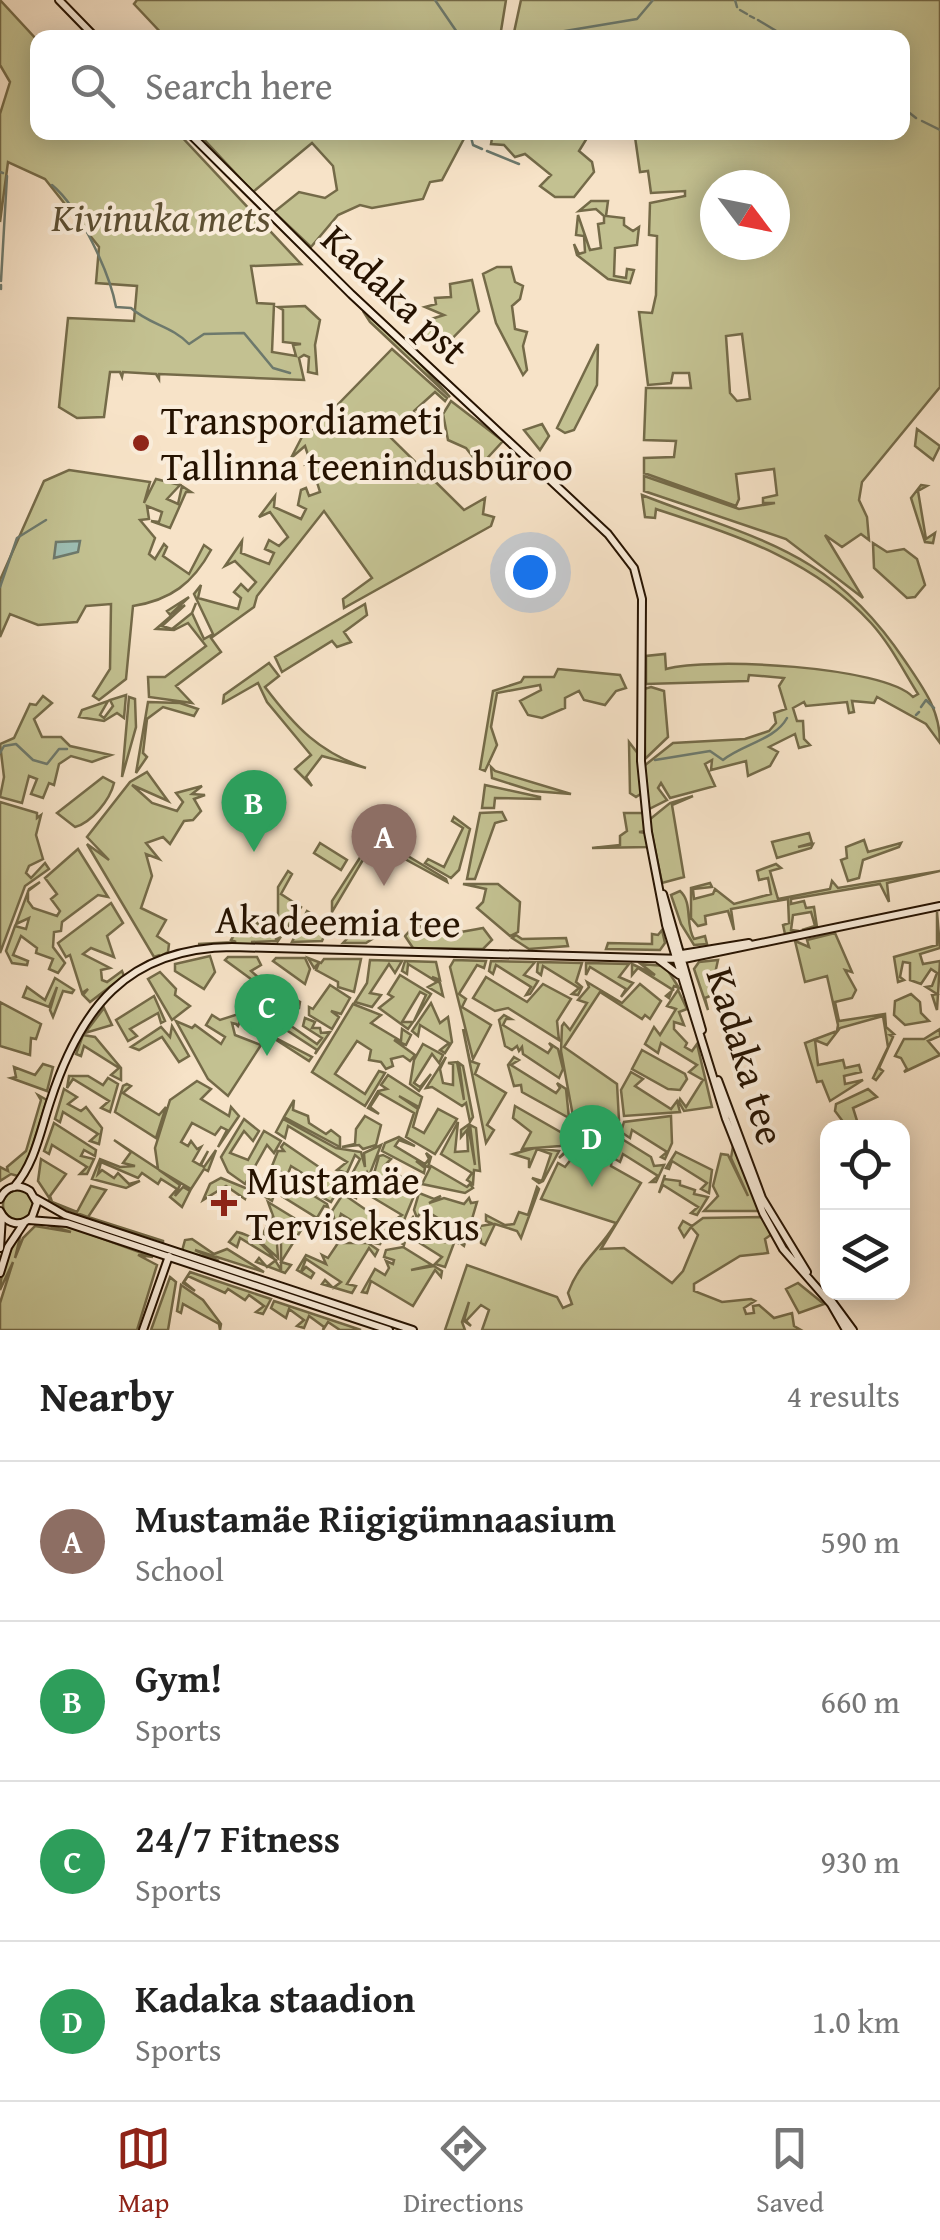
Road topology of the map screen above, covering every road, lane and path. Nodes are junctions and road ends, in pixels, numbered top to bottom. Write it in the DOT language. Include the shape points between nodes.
graph roads {
  1 [pos="60,0"];
  2 [pos="88,30"];
  3 [pos="196,140"];
  4 [pos="641,586"];
  5 [pos="940,906"];
  6 [pos="666,909"];
  7 [pos="666,924"];
  8 [pos="678,938"];
  9 [pos="705,952"];
  10 [pos="680,956"];
  11 [pos="652,957"];
  12 [pos="686,979"];
  13 [pos="29,1168"];
  14 [pos="12,1187"];
  15 [pos="0,1188"];
  16 [pos="34,1196"];
  17 [pos="0,1200"];
  18 [pos="1,1213"];
  19 [pos="27,1221"];
  20 [pos="113,1235"];
  21 [pos="0,1248"];
  22 [pos="149,1250"];
  23 [pos="170,1253"];
  24 [pos="162,1272"];
  25 [pos="0,1273"];
  26 [pos="848,1328"];
  27 [pos="143,1330"];
  28 [pos="389,1330"];
  29 [pos="413,1330"];
  1 -- 2 [label="main road"];
  3 -- 4 [label="main road, Kadaka pst" via="608,534"];
  4 -- 6 [label="main road, Kadaka tee" via="641,761"];
  5 -- 9 [label="main road, Akadeemia tee"];
  6 -- 7 [label="main road, Kadaka tee"];
  6 -- 8 [label="main road, Kadaka tee"];
  7 -- 10 [label="main road, Kadaka tee"];
  7 -- 11 [label="main road" via="666,949"];
  8 -- 9 [label="main road"];
  8 -- 10 [label="main road, Kadaka tee"];
  9 -- 10 [label="main road, Akadeemia tee"];
  9 -- 12 [label="main road"];
  10 -- 11 [label="main road, Akadeemia tee"];
  10 -- 12 [label="main road, Kadaka tee"];
  11 -- 12 [label="main road"];
  11 -- 13 [label="main road, Akadeemia tee" via="232,947 182,952 128,978 92,1009 68,1050"];
  12 -- 26 [label="main road, Kadaka tee" via="755,1189 786,1249"];
  13 -- 14 [label="main road, Akadeemia tee"];
  13 -- 16 [label="main road, Akadeemia tee"];
  14 -- 15 [label="main road"];
  14 -- 16 [label="main road"];
  14 -- 17 [label="main road, Akadeemia tee"];
  16 -- 19 [label="main road" via="35,1213"];
  16 -- 20 [label="main road"];
  18 -- 19 [label="main road" via="10,1222"];
  18 -- 21 [label="main road"];
  19 -- 20 [label="main road" via="50,1218"];
  19 -- 25 [label="main road"];
  20 -- 22 [label="main road"];
  20 -- 23 [label="main road"];
  22 -- 23 [label="main road"];
  22 -- 24 [label="main road"];
  23 -- 24 [label="main road"];
  23 -- 28 [label="main road"];
  23 -- 29 [label="main road"];
  24 -- 27 [label="main road"];
}
